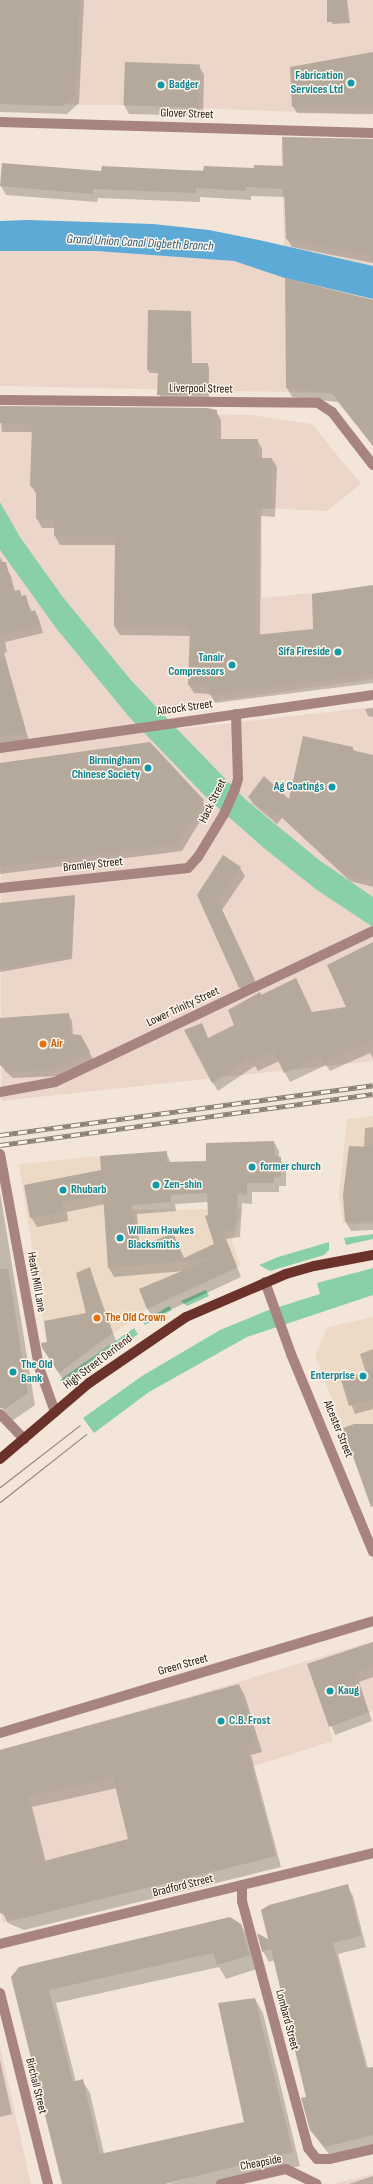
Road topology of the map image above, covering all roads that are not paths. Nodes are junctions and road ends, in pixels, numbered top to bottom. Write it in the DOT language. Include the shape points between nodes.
graph roads {
  1 [pos="0,122"];
  2 [pos="373,133"];
  3 [pos="0,400"];
  4 [pos="373,465"];
  5 [pos="373,695"];
  6 [pos="236,714"];
  7 [pos="0,748"];
  8 [pos="188,868"];
  9 [pos="0,888"];
  10 [pos="373,931"];
  11 [pos="0,1092"];
  12 [pos="0,1154"];
  13 [pos="373,1255"];
  14 [pos="265,1282"];
  15 [pos="55,1412"];
  16 [pos="0,1414"];
  17 [pos="24,1439"];
  18 [pos="0,1459"];
  19 [pos="373,1552"];
  20 [pos="373,1621"];
  21 [pos="0,1733"];
  22 [pos="373,1854"];
  23 [pos="242,1885"];
  24 [pos="0,1944"];
  25 [pos="0,1994"];
  26 [pos="373,2148"];
  27 [pos="48,2184"];
  28 [pos="221,2184"];
  29 [pos="317,2184"];
  1 -- 2 [label="street, Glover Street"];
  3 -- 4 [label="street, Liverpool Street" via="318,403 332,412"];
  5 -- 6 [label="street, Allcock Street"];
  6 -- 7 [label="street, Allcock Street"];
  6 -- 8 [label="street, Hack Street" via="238,779 235,789 198,857"];
  8 -- 9 [label="street, Bromley Street"];
  10 -- 11 [label="street, Lower Trinity Street" via="55,1082"];
  12 -- 15 [label="street, Heath Mill Lane" via="39,1367"];
  13 -- 14 [label="main road, High Street Deritend" via="314,1266"];
  14 -- 15 [label="main road, High Street Deritend" via="186,1317 89,1383"];
  14 -- 19 [label="street, Alcester Street"];
  15 -- 17 [label="main road, High Street Deritend"];
  16 -- 17 [label="street"];
  17 -- 18 [label="main road, High Street Deritend"];
  20 -- 21 [label="street, Green Street"];
  22 -- 23 [label="street, Bradford Street"];
  23 -- 24 [label="street, Bradford Street"];
  23 -- 26 [label="street, Lombard Street" via="242,1901 308,2148 317,2159 330,2159"];
  25 -- 27 [label="street, Birchall Street"];
  28 -- 29 [label="street, Cheapside" via="286,2169"];
}
